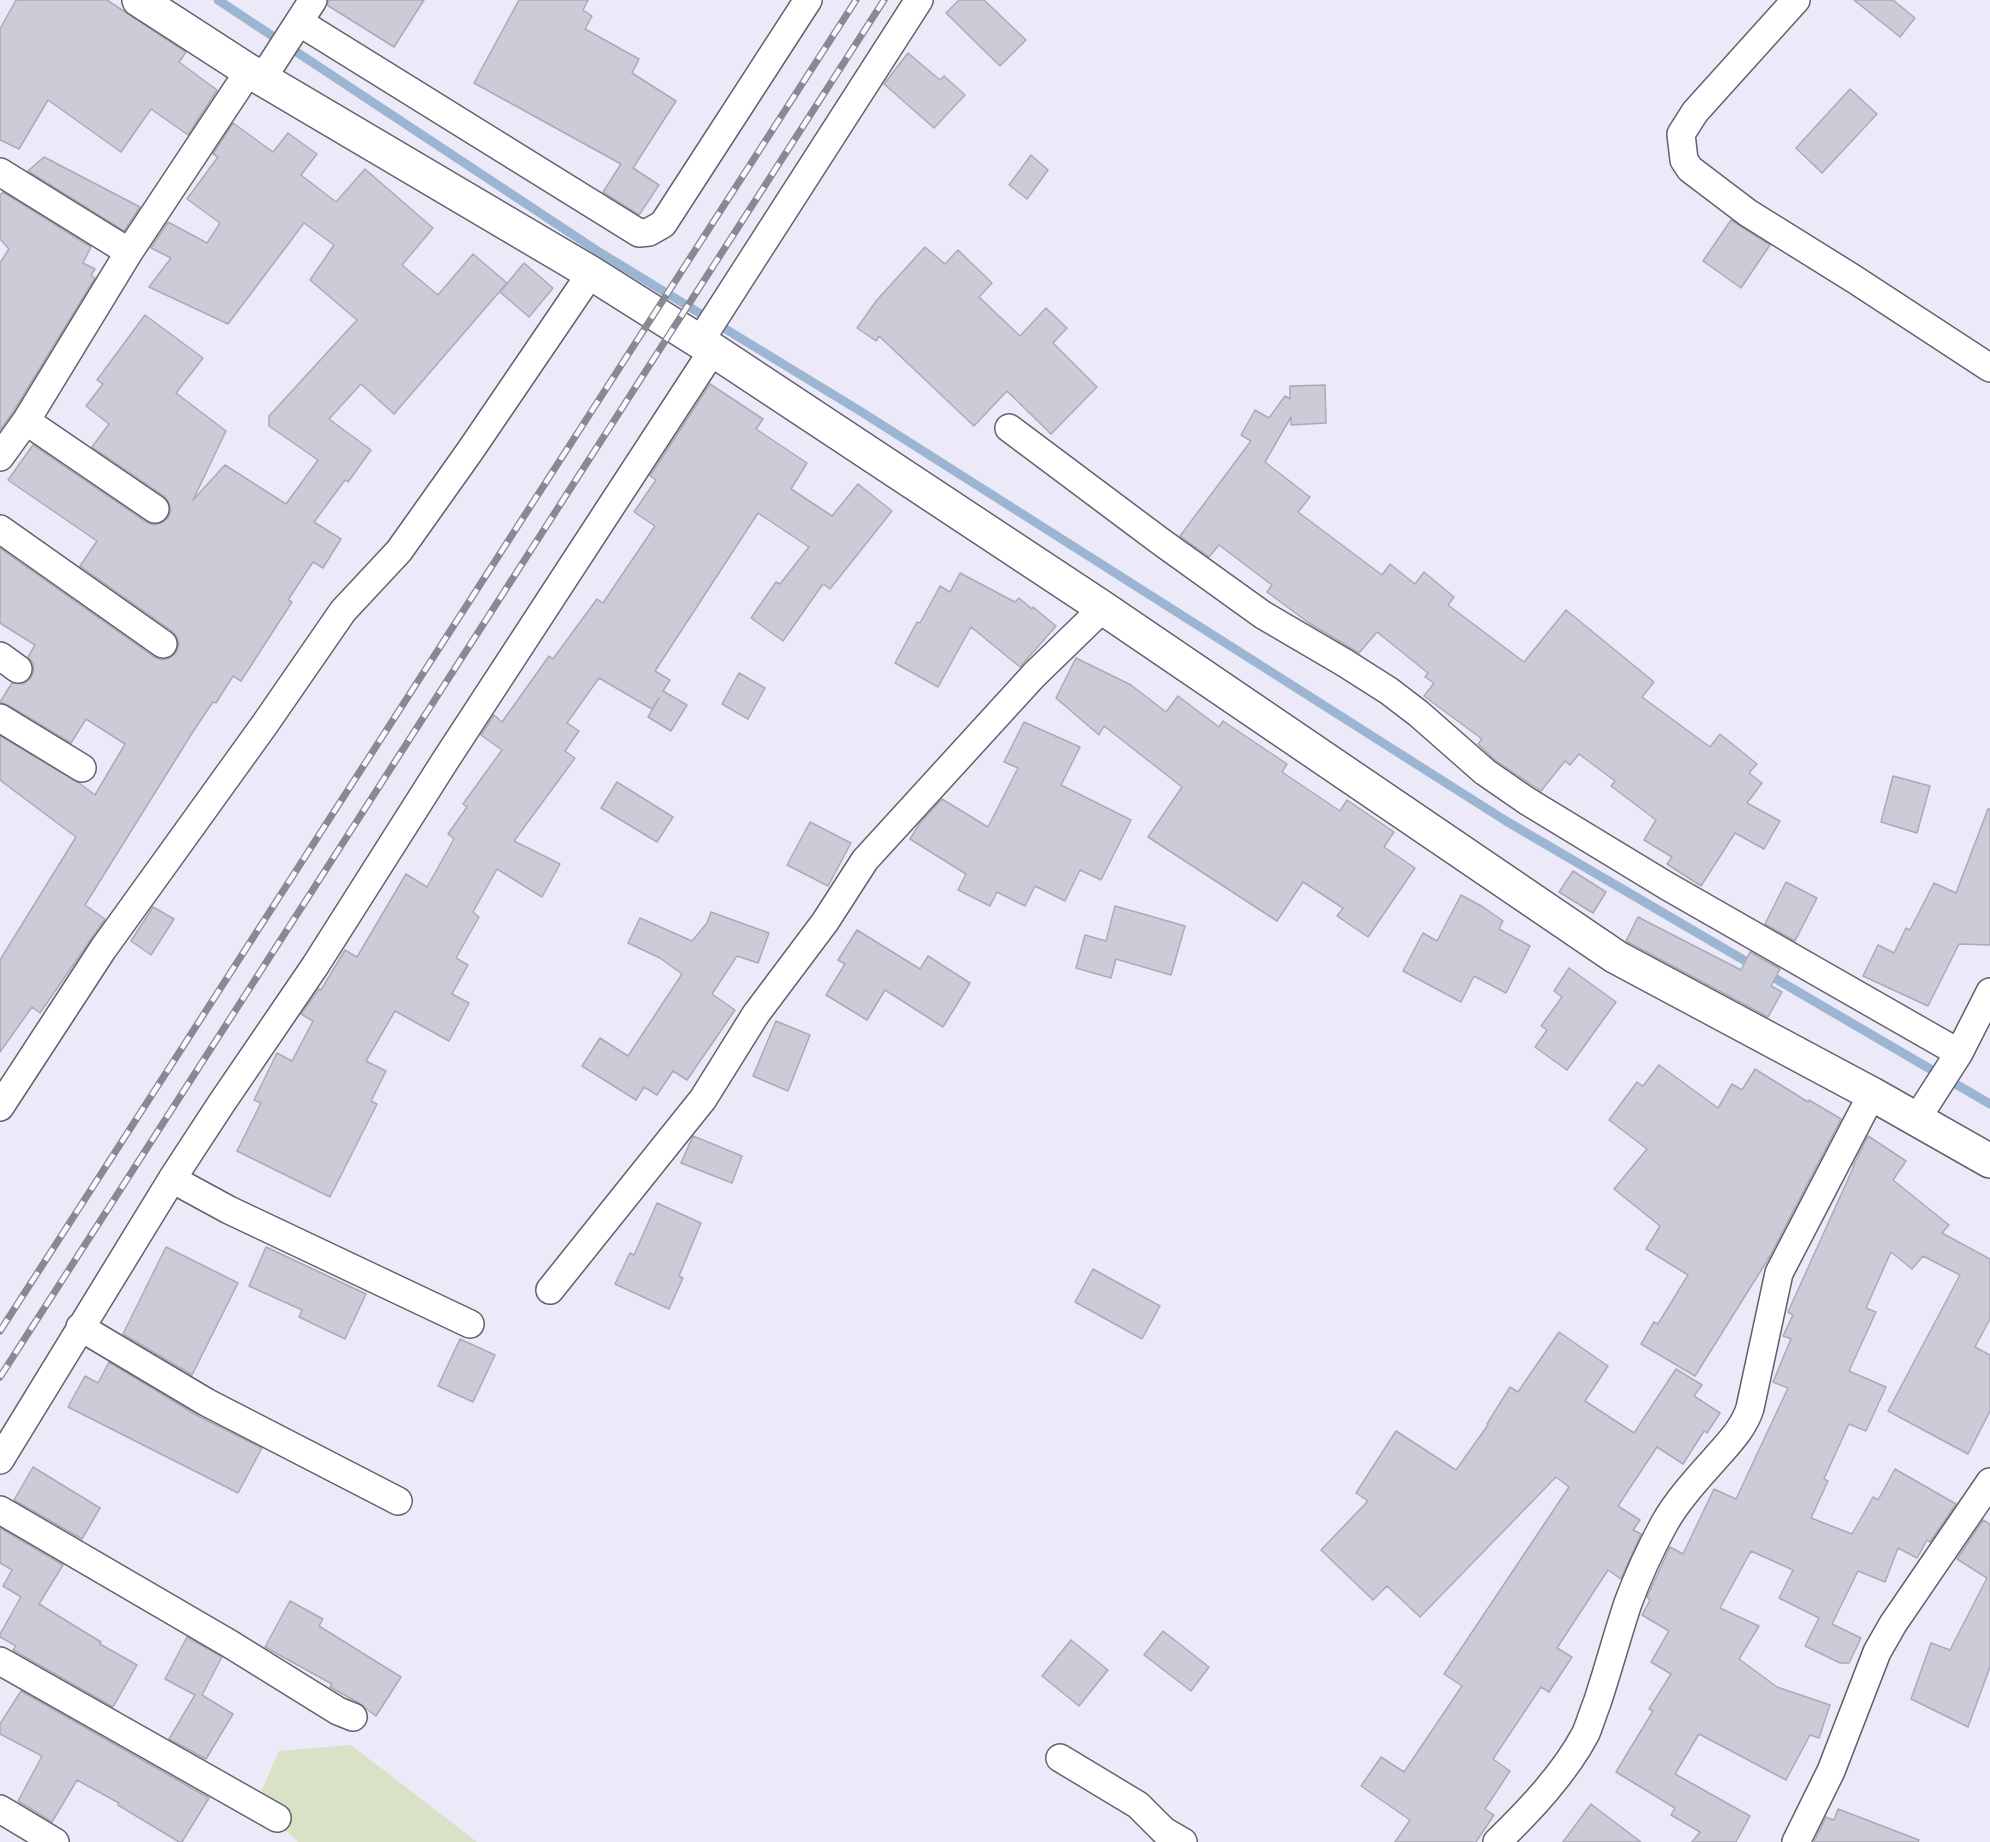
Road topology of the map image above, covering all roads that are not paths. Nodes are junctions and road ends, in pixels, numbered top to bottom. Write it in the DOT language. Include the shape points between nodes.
graph roads {
  1 [pos="139,0"];
  2 [pos="808,0"];
  3 [pos="919,0"];
  4 [pos="1796,0"];
  5 [pos="282,44"];
  6 [pos="0,172"];
  7 [pos="129,252"];
  8 [pos="591,273"];
  9 [pos="708,339"];
  10 [pos="1990,368"];
  11 [pos="26,421"];
  12 [pos="1009,428"];
  13 [pos="0,457"];
  14 [pos="154,509"];
  15 [pos="0,528"];
  16 [pos="1103,608"];
  17 [pos="163,644"];
  18 [pos="0,718"];
  19 [pos="82,768"];
  20 [pos="1990,992"];
  21 [pos="1956,1059"];
  22 [pos="1872,1094"];
  23 [pos="0,1107"];
  24 [pos="1924,1109"];
  25 [pos="1990,1161"];
  26 [pos="172,1179"];
  27 [pos="550,1290"];
  28 [pos="470,1324"];
  29 [pos="80,1328"];
  30 [pos="0,1460"];
  31 [pos="1990,1482"];
  32 [pos="398,1501"];
  33 [pos="0,1510"];
  34 [pos="0,1661"];
  35 [pos="353,1717"];
  36 [pos="1060,1758"];
  37 [pos="0,1809"];
  38 [pos="277,1818"];
  39 [pos="55,1842"];
  40 [pos="1183,1842"];
  41 [pos="1497,1842"];
  42 [pos="1796,1842"];
  1 -- 5 [label="main road"];
  2 -- 5 [label="street" via="663,224 639,233"];
  3 -- 9 [label="street" via="728,299"];
  4 -- 10 [label="street" via="1695,112 1681,135 1684,160 1690,169 1748,213"];
  5 -- 7 [label="street"];
  5 -- 8 [label="main road"];
  6 -- 7 [label="street"];
  7 -- 11 [label="street"];
  8 -- 9 [label="main road"];
  8 -- 23 [label="street" via="399,551 343,611 103,949"];
  9 -- 16 [label="main road"];
  9 -- 26 [label="street" via="315,966"];
  11 -- 13 [label="street"];
  11 -- 14 [label="street"];
  12 -- 21 [label="street" via="1263,615 1389,691 1485,772 1519,795"];
  15 -- 17 [label="street"];
  16 -- 22 [label="main road" via="1606,951"];
  16 -- 27 [label="street" via="1034,675 865,860 825,922 756,1014 703,1100"];
  18 -- 19 [label="street"];
  20 -- 21 [label="street"];
  21 -- 24 [label="street"];
  22 -- 24 [label="main road"];
  22 -- 41 [label="street" via="1779,1273 1745,1421 1689,1489 1648,1554 1587,1731 1576,1750"];
  24 -- 25 [label="main road"];
  26 -- 28 [label="street"];
  26 -- 29 [label="street"];
  29 -- 30 [label="street"];
  29 -- 32 [label="street" via="206,1402"];
  31 -- 42 [label="street" via="1877,1652 1831,1771"];
  33 -- 35 [label="street" via="338,1712"];
  34 -- 38 [label="street"];
  36 -- 40 [label="street" via="1137,1805 1164,1831"];
  37 -- 39 [label="street"];
}
